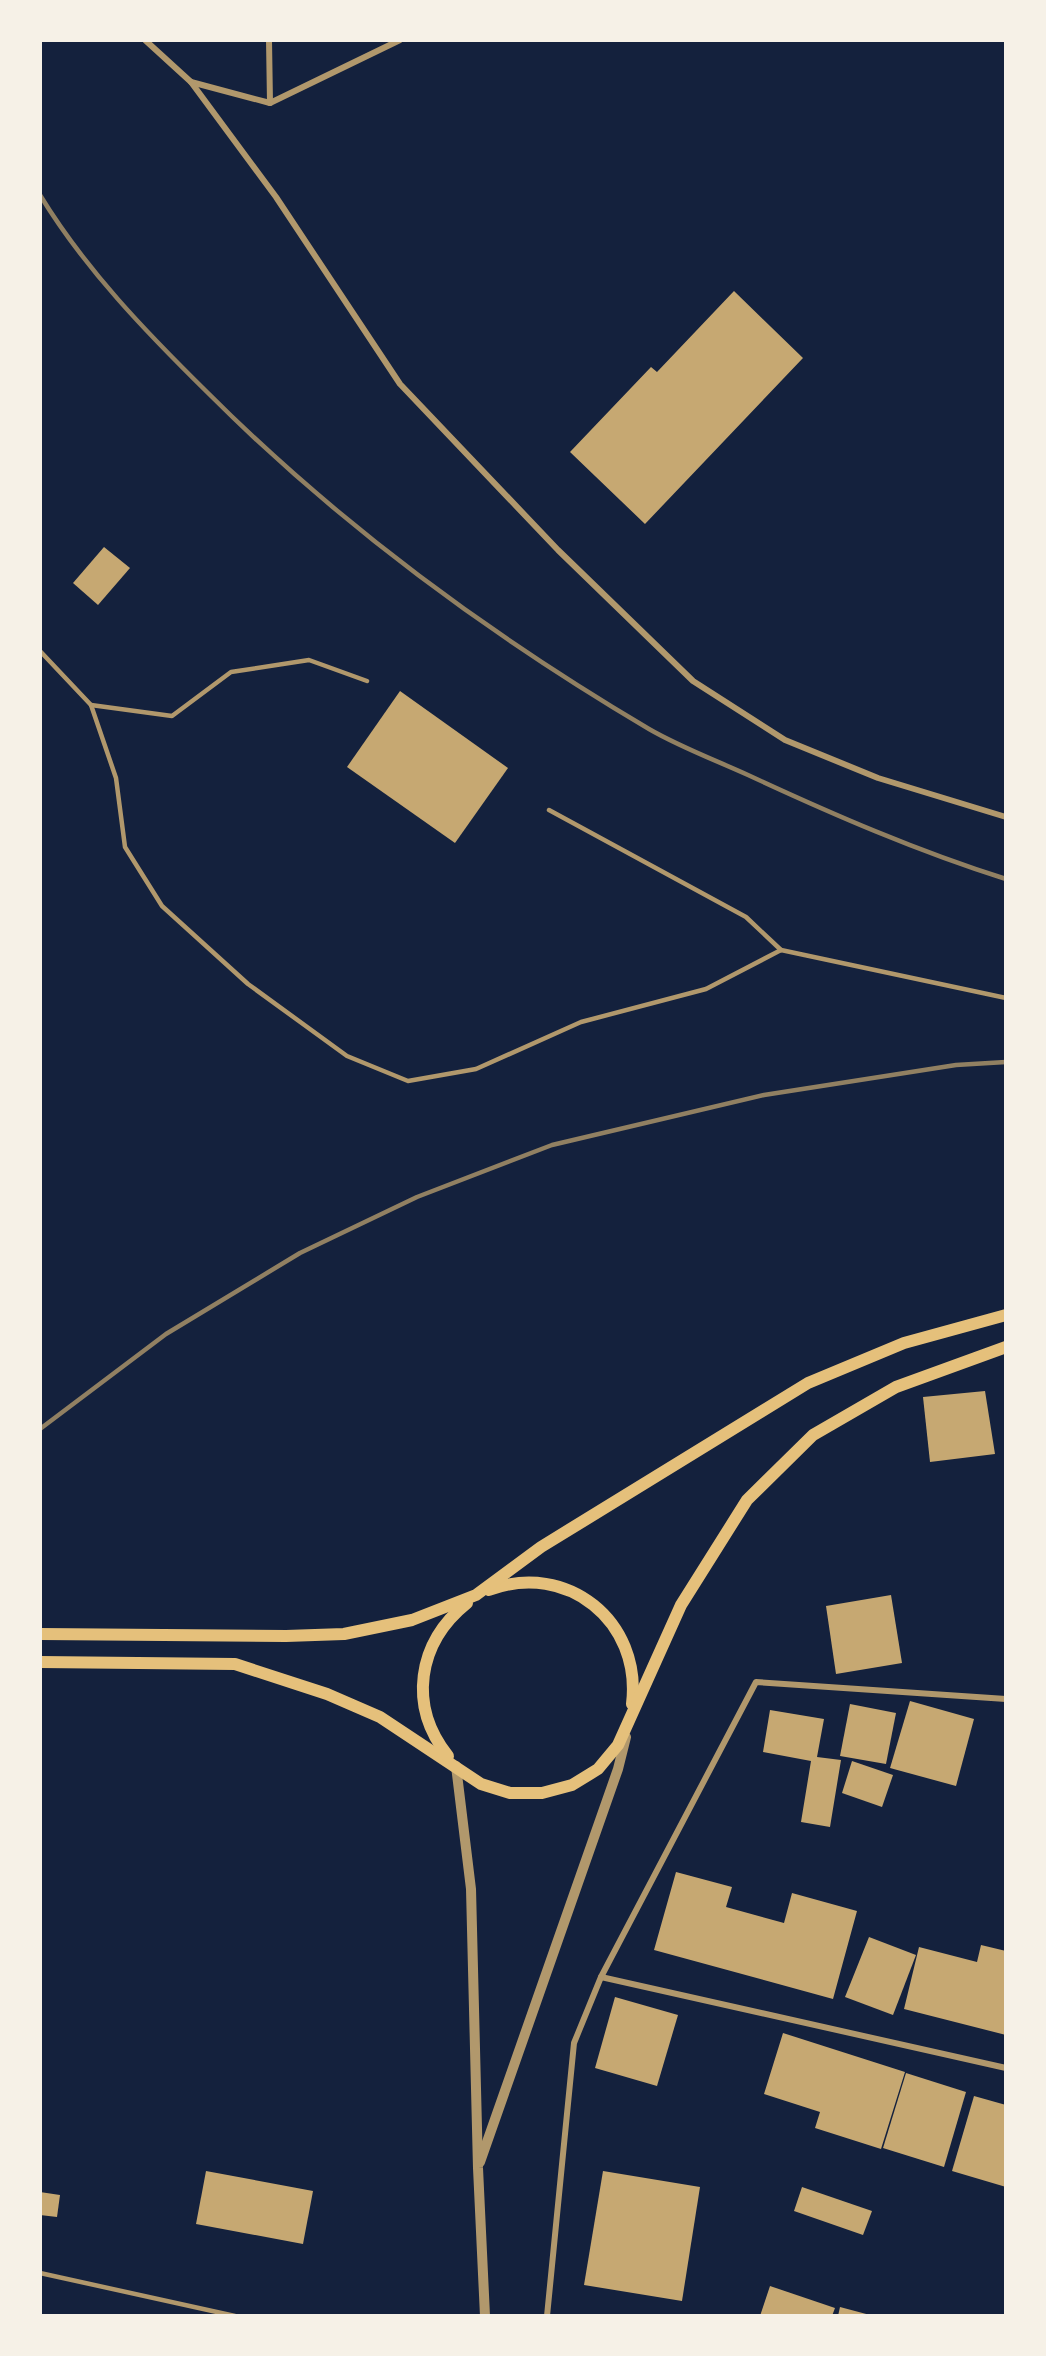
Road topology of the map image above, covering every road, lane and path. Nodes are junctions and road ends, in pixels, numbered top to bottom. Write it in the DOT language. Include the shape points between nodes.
graph roads {
  1 [pos="145,40"];
  2 [pos="269,40"];
  3 [pos="400,40"];
  4 [pos="191,82"];
  5 [pos="270,103"];
  6 [pos="40,651"];
  7 [pos="367,681"];
  8 [pos="91,705"];
  9 [pos="549,810"];
  10 [pos="1005,817"];
  11 [pos="781,950"];
  12 [pos="1005,998"];
  13 [pos="1005,1314"];
  14 [pos="1005,1347"];
  15 [pos="476,1595"];
  16 [pos="40,1634"];
  17 [pos="40,1662"];
  18 [pos="1005,1699"];
  19 [pos="631,1717"];
  20 [pos="456,1766"];
  21 [pos="601,1977"];
  22 [pos="1005,2068"];
  23 [pos="478,2168"];
  24 [pos="40,2273"];
  25 [pos="235,2316"];
  26 [pos="485,2316"];
  27 [pos="547,2316"];
  1 -- 4 [label="street"];
  2 -- 5 [label="street"];
  3 -- 5 [label="street"];
  4 -- 5 [label="street"];
  4 -- 10 [label="street" via="276,197 400,384 558,550 693,681 785,740 878,778"];
  6 -- 8 [label="lane"];
  7 -- 8 [label="lane" via="309,660 231,672 172,716"];
  8 -- 11 [label="lane" via="116,777 125,847 162,906 248,984 347,1056 408,1082 476,1069 581,1022 706,989"];
  9 -- 11 [label="lane" via="746,917"];
  11 -- 12 [label="lane"];
  13 -- 15 [label="main road" via="904,1343 808,1383 541,1547"];
  14 -- 19 [label="main road" via="896,1387 813,1435 747,1500 681,1605"];
  15 -- 16 [label="main road" via="412,1620 344,1634"];
  15 -- 19 [label="main road" via="507,1584 538,1582 568,1589 594,1604 616,1627 629,1655 634,1686"];
  15 -- 20 [label="main road" via="450,1616 432,1644 423,1676 424,1709 435,1740"];
  17 -- 20 [label="main road" via="235,1664 327,1694 380,1717"];
  18 -- 21 [label="street" via="756,1682"];
  19 -- 20 [label="main road" via="618,1745 598,1768 572,1785 542,1793 510,1793 481,1784"];
  19 -- 23 [label="street" via="618,1769"];
  20 -- 23 [label="street" via="471,1890"];
  21 -- 22 [label="street"];
  21 -- 27 [label="street" via="574,2043"];
  23 -- 26 [label="street"];
  24 -- 25 [label="lane"];
}
